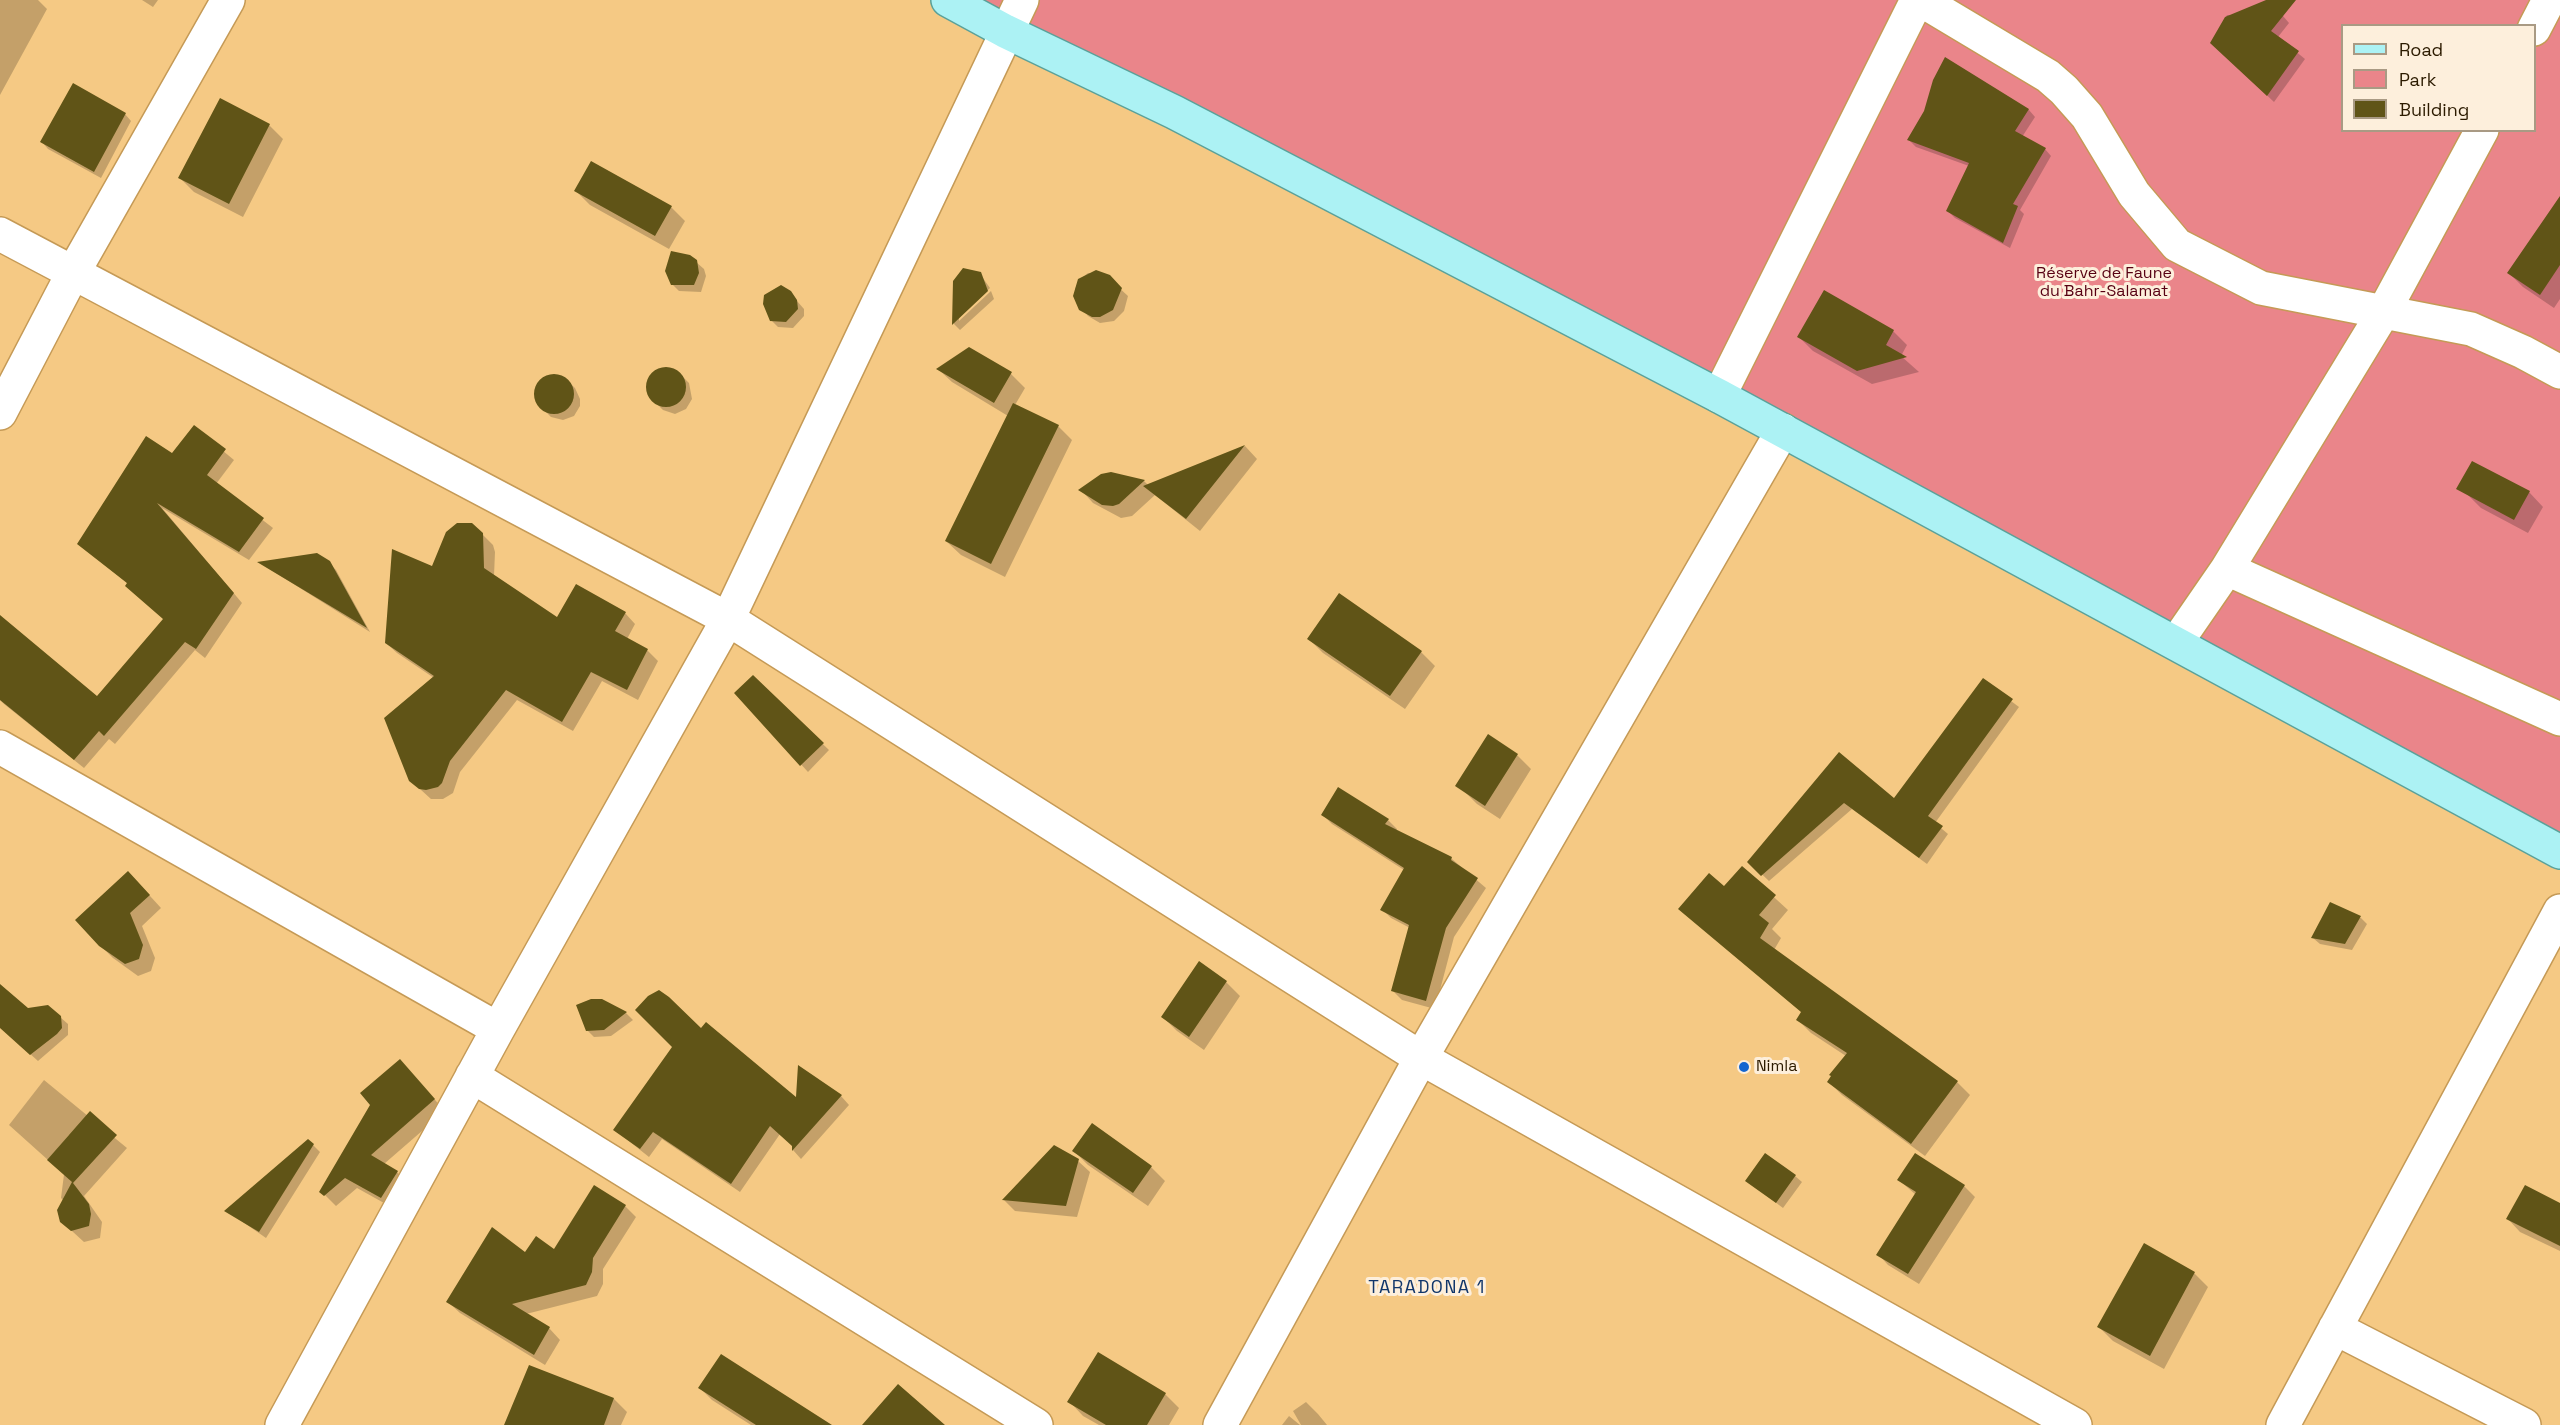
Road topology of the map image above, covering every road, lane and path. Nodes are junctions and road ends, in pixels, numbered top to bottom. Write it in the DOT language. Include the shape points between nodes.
graph roads {
  1 [pos="228,0"];
  2 [pos="948,0"];
  3 [pos="1022,0"];
  4 [pos="1919,0"];
  5 [pos="2549,0"];
  6 [pos="2536,27"];
  7 [pos="1005,31"];
  8 [pos="2481,132"];
  9 [pos="0,234"];
  10 [pos="73,273"];
  11 [pos="2383,313"];
  12 [pos="2560,372"];
  13 [pos="1719,396"];
  14 [pos="0,413"];
  15 [pos="1783,430"];
  16 [pos="2227,569"];
  17 [pos="728,619"];
  18 [pos="2176,643"];
  19 [pos="2560,719"];
  20 [pos="0,747"];
  21 [pos="2560,852"];
  22 [pos="2560,911"];
  23 [pos="498,1029"];
  24 [pos="1421,1058"];
  25 [pos="472,1076"];
  26 [pos="2335,1328"];
  27 [pos="282,1425"];
  28 [pos="1036,1425"];
  29 [pos="1220,1425"];
  30 [pos="2075,1425"];
  31 [pos="2283,1425"];
  32 [pos="2524,1425"];
  1 -- 10 [label="street"];
  2 -- 7 [label="main road"];
  3 -- 7 [label="street"];
  4 -- 11 [label="street" via="2048,76 2064,90 2087,116 2134,194 2176,245 2261,288"];
  4 -- 13 [label="street"];
  5 -- 6 [label="street"];
  7 -- 13 [label="main road" via="1174,112"];
  7 -- 17 [label="street"];
  8 -- 11 [label="street"];
  9 -- 10 [label="street"];
  10 -- 14 [label="street"];
  10 -- 17 [label="street"];
  11 -- 12 [label="street" via="2471,329"];
  11 -- 16 [label="street"];
  13 -- 15 [label="main road"];
  15 -- 18 [label="main road"];
  15 -- 24 [label="street"];
  16 -- 18 [label="street"];
  16 -- 19 [label="street"];
  17 -- 23 [label="street"];
  17 -- 24 [label="street"];
  18 -- 21 [label="main road"];
  20 -- 23 [label="street"];
  22 -- 26 [label="street"];
  23 -- 25 [label="street"];
  24 -- 29 [label="street"];
  24 -- 30 [label="street"];
  25 -- 27 [label="street"];
  25 -- 28 [label="street"];
  26 -- 31 [label="street"];
  26 -- 32 [label="street"];
}
